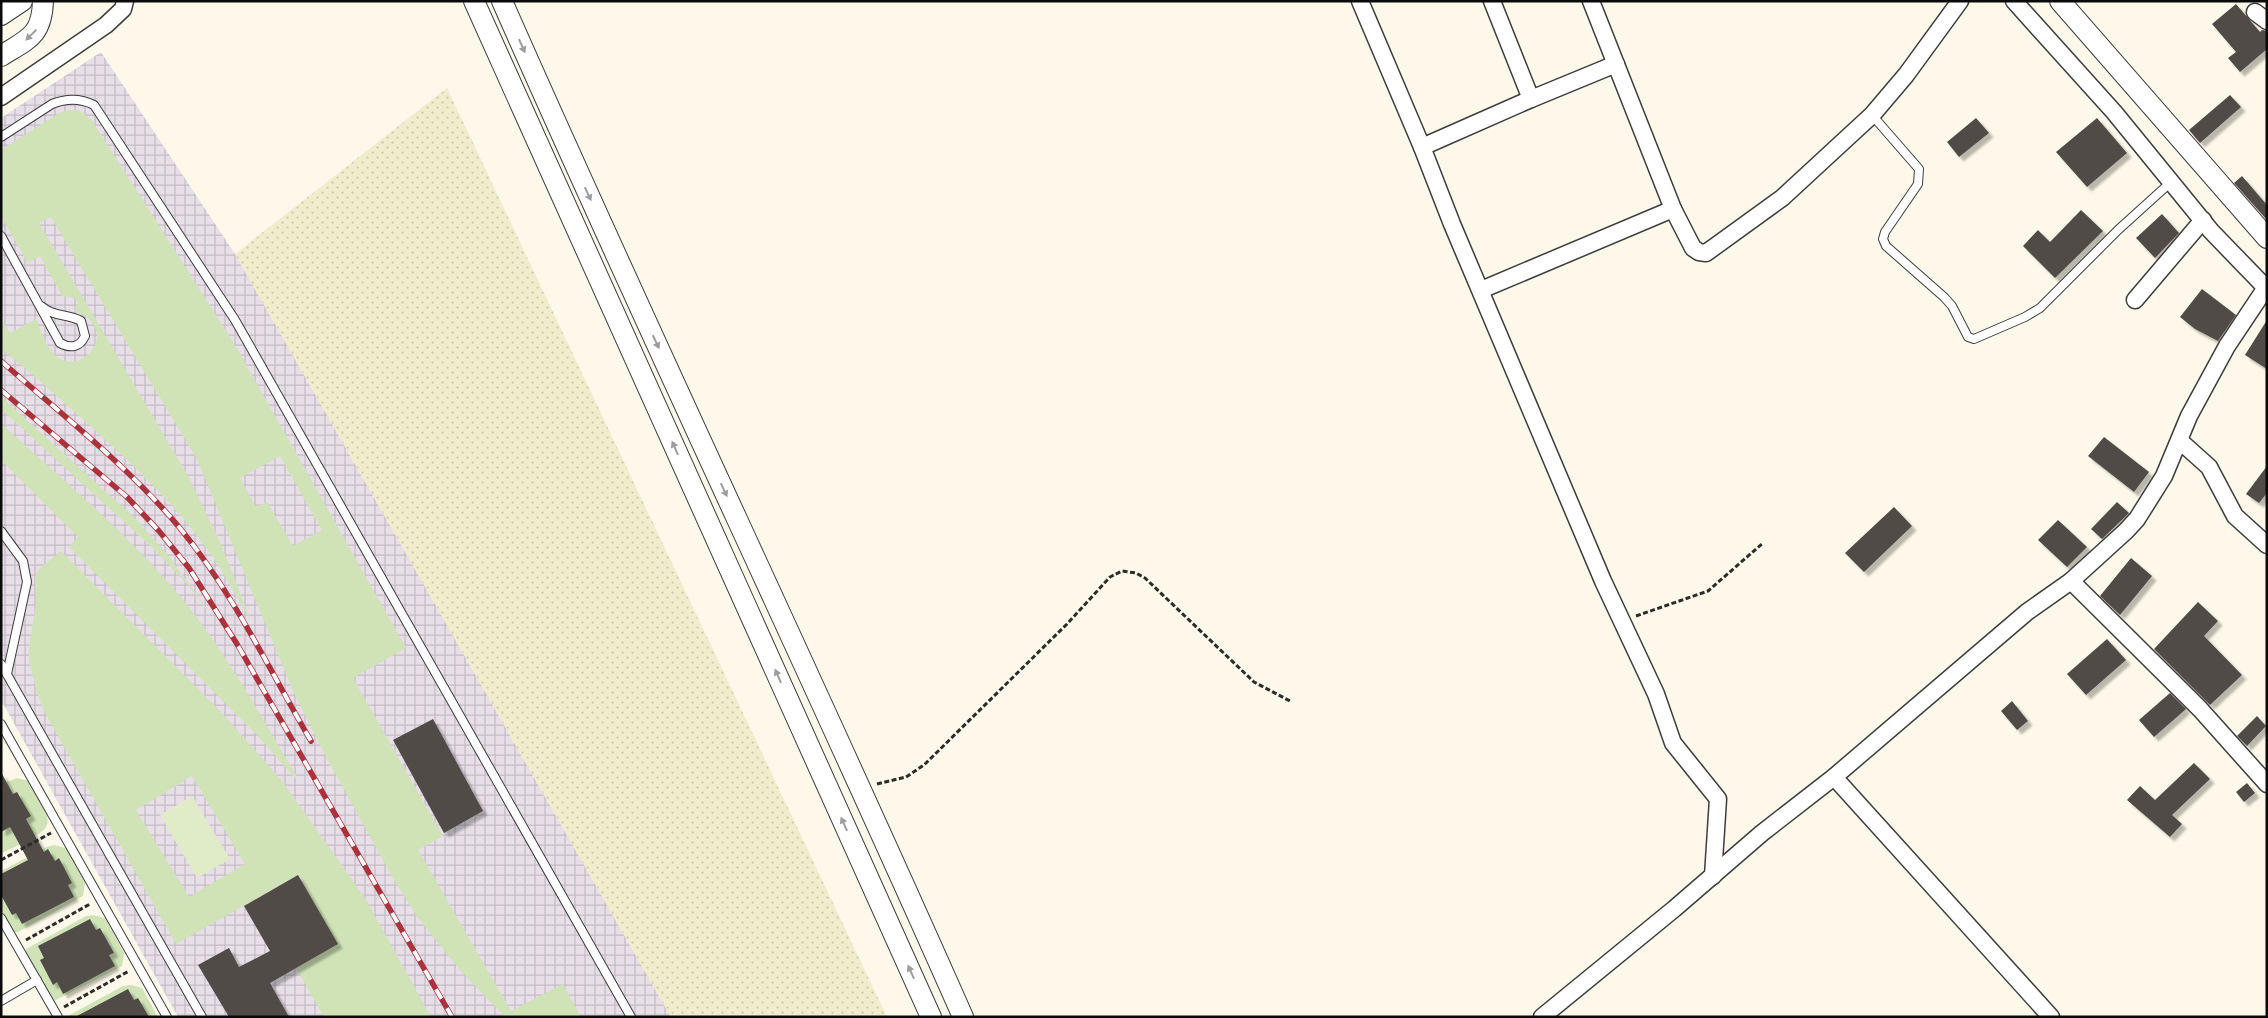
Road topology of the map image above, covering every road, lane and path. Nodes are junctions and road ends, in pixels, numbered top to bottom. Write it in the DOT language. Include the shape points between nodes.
graph roads {
  1 [pos="22,1"];
  2 [pos="43,1"];
  3 [pos="474,1"];
  4 [pos="502,1"];
  5 [pos="1360,1"];
  6 [pos="1492,1"];
  7 [pos="1592,1"];
  8 [pos="1960,1"];
  9 [pos="2014,1"];
  10 [pos="2060,1"];
  11 [pos="128,4"];
  12 [pos="1,15"];
  13 [pos="1,56"];
  14 [pos="1616,64"];
  15 [pos="1,97"];
  16 [pos="1531,99"];
  17 [pos="1872,115"];
  18 [pos="1,137"];
  19 [pos="1422,147"];
  20 [pos="2172,182"];
  21 [pos="1673,209"];
  22 [pos="2203,220"];
  23 [pos="1,236"];
  24 [pos="2267,238"];
  25 [pos="2266,287"];
  26 [pos="1481,290"];
  27 [pos="2135,300"];
  28 [pos="41,306"];
  29 [pos="2180,441"];
  30 [pos="1,531"];
  31 [pos="1763,543"];
  32 [pos="2267,546"];
  33 [pos="2071,581"];
  34 [pos="1621,621"];
  35 [pos="1,664"];
  36 [pos="7,674"];
  37 [pos="1290,701"];
  38 [pos="2,728"];
  39 [pos="1834,777"];
  40 [pos="2267,784"];
  41 [pos="861,788"];
  42 [pos="60,828"];
  43 [pos="1,860"];
  44 [pos="1713,876"];
  45 [pos="100,899"];
  46 [pos="1,918"];
  47 [pos="17,945"];
  48 [pos="138,966"];
  49 [pos="37,980"];
  50 [pos="1,1001"];
  51 [pos="56,1015"];
  52 [pos="167,1017"];
  53 [pos="202,1017"];
  54 [pos="630,1017"];
  55 [pos="931,1017"];
  56 [pos="963,1017"];
  57 [pos="1542,1017"];
  58 [pos="2052,1017"];
  1 -- 12 [label="street"];
  2 -- 13 [label="street, one-way" via="40,26 32,36"];
  55 -- 3 [label="street, one-way"];
  4 -- 41 [label="street, one-way"];
  5 -- 19 [label="street"];
  6 -- 16 [label="street"];
  7 -- 14 [label="street"];
  8 -- 17 [label="street" via="1906,76"];
  9 -- 20 [label="street"];
  10 -- 24 [label="street"];
  11 -- 15 [label="street" via="106,25"];
  14 -- 16 [label="street"];
  14 -- 21 [label="street"];
  16 -- 19 [label="street"];
  17 -- 20 [label="lane" via="1920,169 1918,184 1885,232 1886,246 1944,297 1968,337 1974,339 2040,308 2118,230"];
  17 -- 21 [label="street" via="1782,198 1706,253 1693,248"];
  18 -- 54 [label="lane" via="61,100 83,100 94,105 235,320"];
  19 -- 26 [label="street"];
  20 -- 22 [label="street"];
  21 -- 26 [label="street"];
  22 -- 25 [label="street"];
  22 -- 27 [label="street"];
  23 -- 28 [label="lane"];
  25 -- 29 [label="street" via="2227,346"];
  26 -- 34 [label="street"];
  28 -- 28 [label="lane" via="60,343 76,347 82,342 86,336 81,321 54,315"];
  29 -- 32 [label="street" via="2209,467 2235,516"];
  29 -- 33 [label="street" via="2164,476 2137,518"];
  30 -- 36 [label="lane" via="23,561 27,582"];
  31 -- 34 [label="path" via="1708,591"];
  33 -- 39 [label="street" via="2026,612"];
  33 -- 40 [label="street" via="2200,709"];
  34 -- 44 [label="street" via="1656,694 1673,743 1718,799"];
  35 -- 36 [label="lane"];
  36 -- 53 [label="lane"];
  37 -- 41 [label="path" via="1254,682 1145,578 1122,571 1110,577 924,765 906,777"];
  38 -- 42 [label="lane"];
  39 -- 44 [label="street"];
  39 -- 58 [label="street"];
  41 -- 56 [label="street"];
  42 -- 43 [label="path"];
  42 -- 45 [label="lane"];
  44 -- 57 [label="street"];
  45 -- 47 [label="path"];
  45 -- 48 [label="lane"];
  46 -- 47 [label="lane"];
  47 -- 49 [label="lane"];
  48 -- 51 [label="path"];
  48 -- 52 [label="lane"];
  49 -- 50 [label="lane"];
  49 -- 51 [label="lane"];
}
